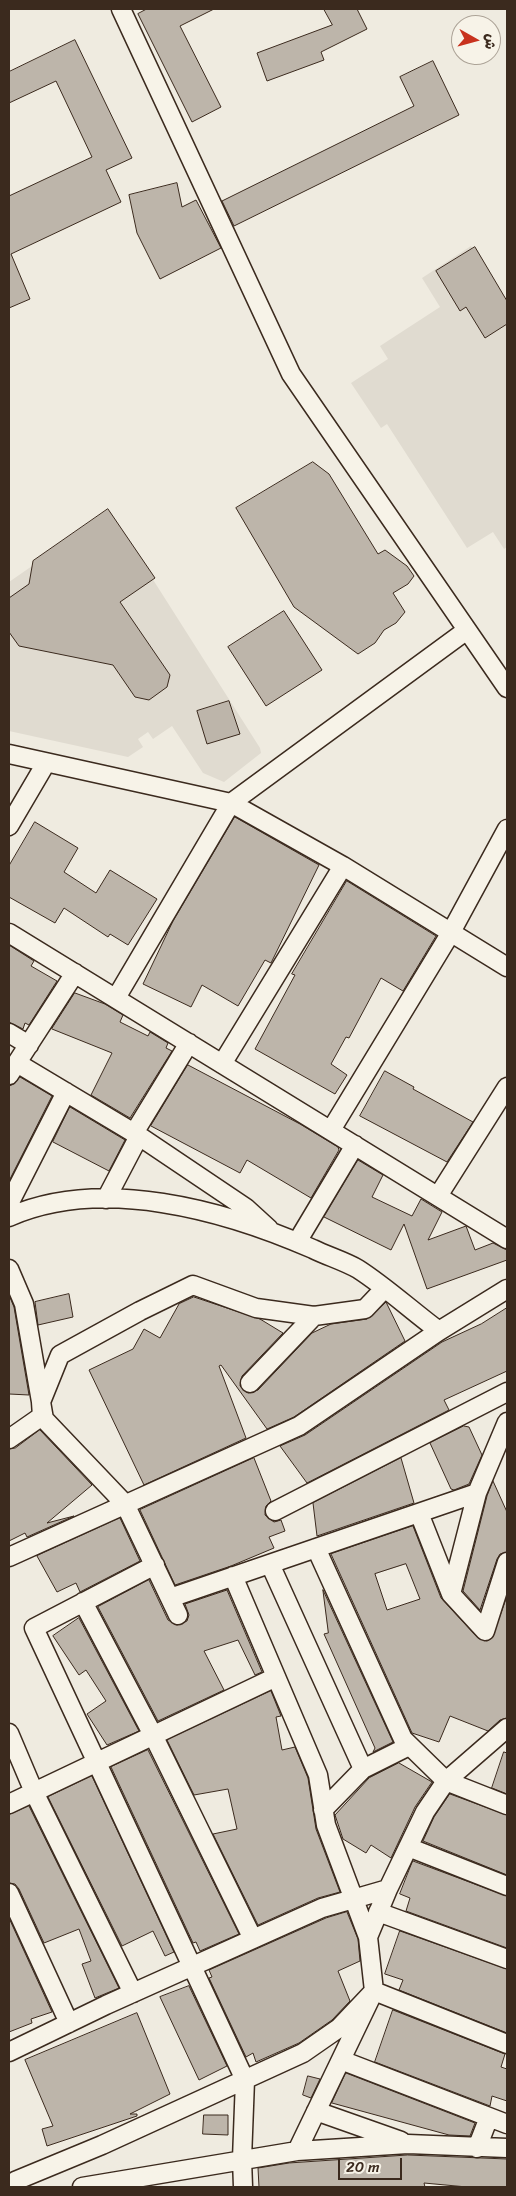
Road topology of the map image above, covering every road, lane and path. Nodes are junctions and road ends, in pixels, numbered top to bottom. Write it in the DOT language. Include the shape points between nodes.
graph roads {
  1 [pos="121,9"];
  2 [pos="467,630"];
  3 [pos="507,688"];
  4 [pos="9,754"];
  5 [pos="46,764"];
  6 [pos="231,803"];
  7 [pos="9,826"];
  8 [pos="507,830"];
  9 [pos="343,866"];
  10 [pos="9,933"];
  11 [pos="450,934"];
  12 [pos="507,968"];
  13 [pos="74,973"];
  14 [pos="116,998"];
  15 [pos="9,1033"];
  16 [pos="189,1043"];
  17 [pos="29,1045"];
  18 [pos="222,1064"];
  19 [pos="13,1069"];
  20 [pos="507,1087"];
  21 [pos="66,1092"];
  22 [pos="331,1130"];
  23 [pos="137,1134"];
  24 [pos="355,1145"];
  25 [pos="438,1196"];
  26 [pos="106,1199"];
  27 [pos="9,1204"];
  28 [pos="9,1216"];
  29 [pos="271,1231"];
  30 [pos="507,1239"];
  31 [pos="298,1242"];
  32 [pos="9,1268"];
  33 [pos="384,1289"];
  34 [pos="507,1290"];
  35 [pos="314,1316"];
  36 [pos="439,1331"];
  37 [pos="250,1383"];
  38 [pos="507,1392"];
  39 [pos="41,1402"];
  40 [pos="507,1422"];
  41 [pos="9,1438"];
  42 [pos="477,1493"];
  43 [pos="125,1504"];
  44 [pos="275,1511"];
  45 [pos="419,1513"];
  46 [pos="316,1548"];
  47 [pos="9,1557"];
  48 [pos="507,1562"];
  49 [pos="270,1564"];
  50 [pos="155,1565"];
  51 [pos="233,1576"];
  52 [pos="451,1594"];
  53 [pos="170,1598"];
  54 [pos="83,1602"];
  55 [pos="178,1615"];
  56 [pos="276,1677"];
  57 [pos="507,1728"];
  58 [pos="9,1733"];
  59 [pos="153,1735"];
  60 [pos="409,1746"];
  61 [pos="95,1763"];
  62 [pos="363,1769"];
  63 [pos="446,1781"];
  64 [pos="34,1792"];
  65 [pos="9,1804"];
  66 [pos="507,1805"];
  67 [pos="323,1810"];
  68 [pos="408,1847"];
  69 [pos="507,1886"];
  70 [pos="388,1889"];
  71 [pos="9,1893"];
  72 [pos="355,1898"];
  73 [pos="378,1912"];
  74 [pos="368,1937"];
  75 [pos="253,1939"];
  76 [pos="507,1959"];
  77 [pos="192,1966"];
  78 [pos="374,1991"];
  79 [pos="133,1993"];
  80 [pos="69,2023"];
  81 [pos="507,2044"];
  82 [pos="9,2052"];
  83 [pos="341,2060"];
  84 [pos="245,2080"];
  85 [pos="316,2112"];
  86 [pos="489,2117"];
  87 [pos="507,2124"];
  88 [pos="408,2144"];
  89 [pos="477,2148"];
  90 [pos="507,2148"];
  91 [pos="297,2151"];
  92 [pos="242,2158"];
  93 [pos="14,2179"];
  94 [pos="82,2187"];
  95 [pos="243,2187"];
  1 -- 2 [label="street" via="292,374"];
  2 -- 3 [label="street"];
  2 -- 6 [label="street"];
  4 -- 5 [label="street"];
  5 -- 6 [label="street"];
  5 -- 7 [label="street"];
  6 -- 9 [label="street"];
  6 -- 14 [label="street"];
  8 -- 11 [label="street"];
  9 -- 11 [label="street"];
  9 -- 18 [label="street"];
  10 -- 13 [label="street"];
  11 -- 12 [label="street"];
  11 -- 22 [label="street"];
  13 -- 14 [label="street"];
  13 -- 17 [label="street"];
  14 -- 16 [label="street"];
  15 -- 17 [label="street"];
  16 -- 18 [label="street"];
  16 -- 23 [label="street"];
  17 -- 19 [label="street"];
  18 -- 22 [label="street"];
  19 -- 21 [label="street"];
  20 -- 25 [label="street"];
  21 -- 23 [label="street"];
  21 -- 27 [label="street"];
  22 -- 24 [label="street"];
  23 -- 26 [label="street"];
  23 -- 29 [label="street" via="246,1208"];
  24 -- 25 [label="street"];
  24 -- 31 [label="street"];
  25 -- 30 [label="street"];
  26 -- 28 [label="street" via="62,1201"];
  26 -- 29 [label="street" via="160,1201"];
  29 -- 31 [label="street"];
  31 -- 33 [label="street" via="357,1269"];
  32 -- 39 [label="street" via="24,1304"];
  33 -- 35 [label="street" via="364,1310"];
  33 -- 36 [label="street"];
  34 -- 36 [label="street"];
  35 -- 37 [label="street"];
  35 -- 39 [label="street" via="256,1308 194,1285 60,1356"];
  36 -- 43 [label="street" via="298,1426"];
  38 -- 44 [label="street"];
  39 -- 41 [label="street" via="42,1416"];
  39 -- 43 [label="street" via="44,1419"];
  40 -- 42 [label="street"];
  42 -- 45 [label="street"];
  42 -- 52 [label="street"];
  43 -- 47 [label="street"];
  43 -- 50 [label="street"];
  45 -- 46 [label="street"];
  45 -- 52 [label="street"];
  46 -- 49 [label="street"];
  46 -- 60 [label="street"];
  48 -- 52 [label="street" via="485,1631"];
  49 -- 51 [label="street"];
  49 -- 62 [label="street"];
  50 -- 53 [label="street"];
  50 -- 54 [label="street"];
  51 -- 53 [label="street"];
  51 -- 56 [label="street"];
  53 -- 55 [label="street"];
  54 -- 59 [label="street"];
  54 -- 61 [label="street" via="34,1628"];
  56 -- 59 [label="street"];
  56 -- 67 [label="street" via="318,1775"];
  57 -- 63 [label="street"];
  58 -- 64 [label="street"];
  59 -- 61 [label="street"];
  59 -- 75 [label="street"];
  60 -- 62 [label="street"];
  60 -- 63 [label="street"];
  61 -- 64 [label="street"];
  61 -- 77 [label="street"];
  62 -- 67 [label="street"];
  63 -- 66 [label="street"];
  63 -- 68 [label="street" via="425,1812"];
  64 -- 65 [label="street"];
  64 -- 79 [label="street"];
  67 -- 72 [label="street"];
  68 -- 69 [label="street"];
  68 -- 70 [label="street"];
  70 -- 72 [label="street"];
  70 -- 73 [label="street"];
  71 -- 80 [label="street"];
  72 -- 74 [label="street"];
  72 -- 75 [label="street" via="322,1908"];
  73 -- 74 [label="street"];
  73 -- 76 [label="street"];
  74 -- 78 [label="street"];
  75 -- 77 [label="street"];
  77 -- 79 [label="street"];
  77 -- 84 [label="street"];
  78 -- 81 [label="street"];
  78 -- 83 [label="street"];
  78 -- 84 [label="street" via="339,2028 303,2054"];
  79 -- 80 [label="street"];
  80 -- 82 [label="street"];
  83 -- 85 [label="street"];
  83 -- 86 [label="street"];
  84 -- 92 [label="street"];
  84 -- 93 [label="street" via="102,2145"];
  85 -- 88 [label="street"];
  85 -- 91 [label="street"];
  86 -- 87 [label="street"];
  86 -- 89 [label="street"];
  88 -- 89 [label="street"];
  88 -- 91 [label="street"];
  89 -- 90 [label="street"];
  91 -- 92 [label="street"];
  92 -- 94 [label="street"];
  92 -- 95 [label="street"];
}
